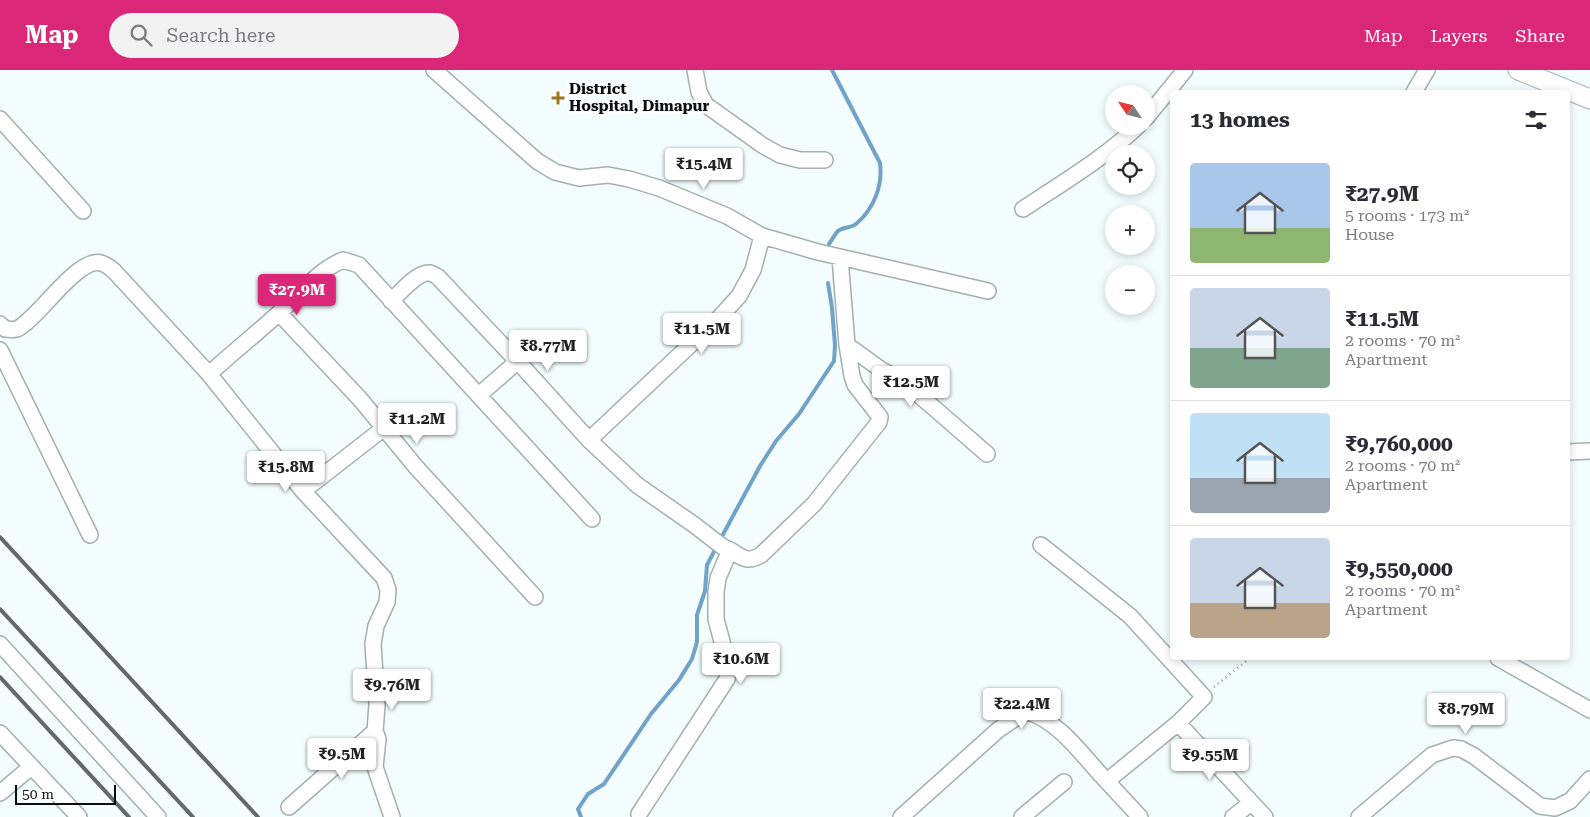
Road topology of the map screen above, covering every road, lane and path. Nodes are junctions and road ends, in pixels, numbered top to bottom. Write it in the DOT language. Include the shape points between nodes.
graph roads {
  1 [pos="434,70"];
  2 [pos="695,70"];
  3 [pos="1185,70"];
  4 [pos="1427,70"];
  5 [pos="1529,72"];
  6 [pos="1415,90"];
  7 [pos="1562,90"];
  8 [pos="1570,94"];
  9 [pos="1590,99"];
  10 [pos="1155,107"];
  11 [pos="0,119"];
  12 [pos="1128,135"];
  13 [pos="825,160"];
  14 [pos="1023,210"];
  15 [pos="83,211"];
  16 [pos="762,236"];
  17 [pos="840,258"];
  18 [pos="988,291"];
  19 [pos="391,301"];
  20 [pos="279,313"];
  21 [pos="0,324"];
  22 [pos="847,345"];
  23 [pos="0,350"];
  24 [pos="518,361"];
  25 [pos="209,374"];
  26 [pos="479,396"];
  27 [pos="384,428"];
  28 [pos="589,440"];
  29 [pos="1570,452"];
  30 [pos="1590,452"];
  31 [pos="987,454"];
  32 [pos="303,491"];
  33 [pos="592,518"];
  34 [pos="90,535"];
  35 [pos="1041,545"];
  36 [pos="726,548"];
  37 [pos="535,597"];
  38 [pos="0,644"];
  39 [pos="1170,660"];
  40 [pos="1170,660"];
  41 [pos="1248,660"];
  42 [pos="1502,660"];
  43 [pos="1204,697"];
  44 [pos="1590,710"];
  45 [pos="1178,723"];
  46 [pos="375,731"];
  47 [pos="0,733"];
  48 [pos="31,766"];
  49 [pos="1590,779"];
  50 [pos="1107,781"];
  51 [pos="1064,782"];
  52 [pos="0,793"];
  53 [pos="1251,803"];
  54 [pos="289,807"];
  55 [pos="1557,813"];
  56 [pos="639,814"];
  57 [pos="1135,815"];
  58 [pos="79,817"];
  59 [pos="158,817"];
  60 [pos="392,817"];
  61 [pos="901,817"];
  62 [pos="1022,817"];
  63 [pos="1233,817"];
  64 [pos="1265,817"];
  65 [pos="1359,817"];
  1 -- 16 [label="street" via="537,161 555,172 580,178 608,175 659,188 727,216"];
  2 -- 13 [label="street" via="698,92 706,105 762,145 780,155 800,160"];
  3 -- 10 [label="street"];
  4 -- 6 [label="street"];
  5 -- 7 [label="main road"];
  8 -- 9 [label="main road"];
  11 -- 15 [label="street"];
  12 -- 14 [label="street"];
  16 -- 17 [label="street"];
  16 -- 28 [label="street" via="753,270 739,296"];
  17 -- 18 [label="street"];
  17 -- 22 [label="street"];
  19 -- 20 [label="street" via="359,265 344,260 330,265"];
  19 -- 24 [label="street" via="422,274 438,276"];
  19 -- 26 [label="street"];
  20 -- 25 [label="street"];
  20 -- 27 [label="street"];
  21 -- 25 [label="street" via="5,329 15,330 80,269 94,262 102,263 114,270"];
  22 -- 31 [label="street" via="911,388"];
  22 -- 36 [label="street" via="855,385 880,417 879,422 814,504 762,555 745,559"];
  23 -- 34 [label="street"];
  24 -- 26 [label="street"];
  24 -- 28 [label="street"];
  25 -- 32 [label="street"];
  26 -- 33 [label="street"];
  27 -- 32 [label="street"];
  27 -- 37 [label="street" via="416,468"];
  28 -- 36 [label="street" via="637,485"];
  29 -- 30 [label="street"];
  32 -- 46 [label="street" via="384,578 388,590 373,644 378,705"];
  35 -- 40 [label="street" via="1130,616"];
  36 -- 56 [label="street" via="718,578 716,619 729,668 727,680"];
  38 -- 59 [label="street"];
  39 -- 43 [label="street"];
  41 -- 43 [label="path"];
  42 -- 44 [label="street"];
  43 -- 45 [label="street"];
  45 -- 50 [label="street"];
  45 -- 53 [label="street"];
  46 -- 54 [label="street"];
  46 -- 60 [label="street" via="378,739 375,767"];
  47 -- 48 [label="street"];
  48 -- 52 [label="street"];
  48 -- 58 [label="street"];
  49 -- 55 [label="street"];
  50 -- 57 [label="street"];
  50 -- 61 [label="street" via="1051,723 1026,711 998,730"];
  51 -- 62 [label="street"];
  53 -- 63 [label="street"];
  53 -- 64 [label="street"];
  55 -- 65 [label="street" via="1540,806 1474,756 1453,748 1432,756"];
}
